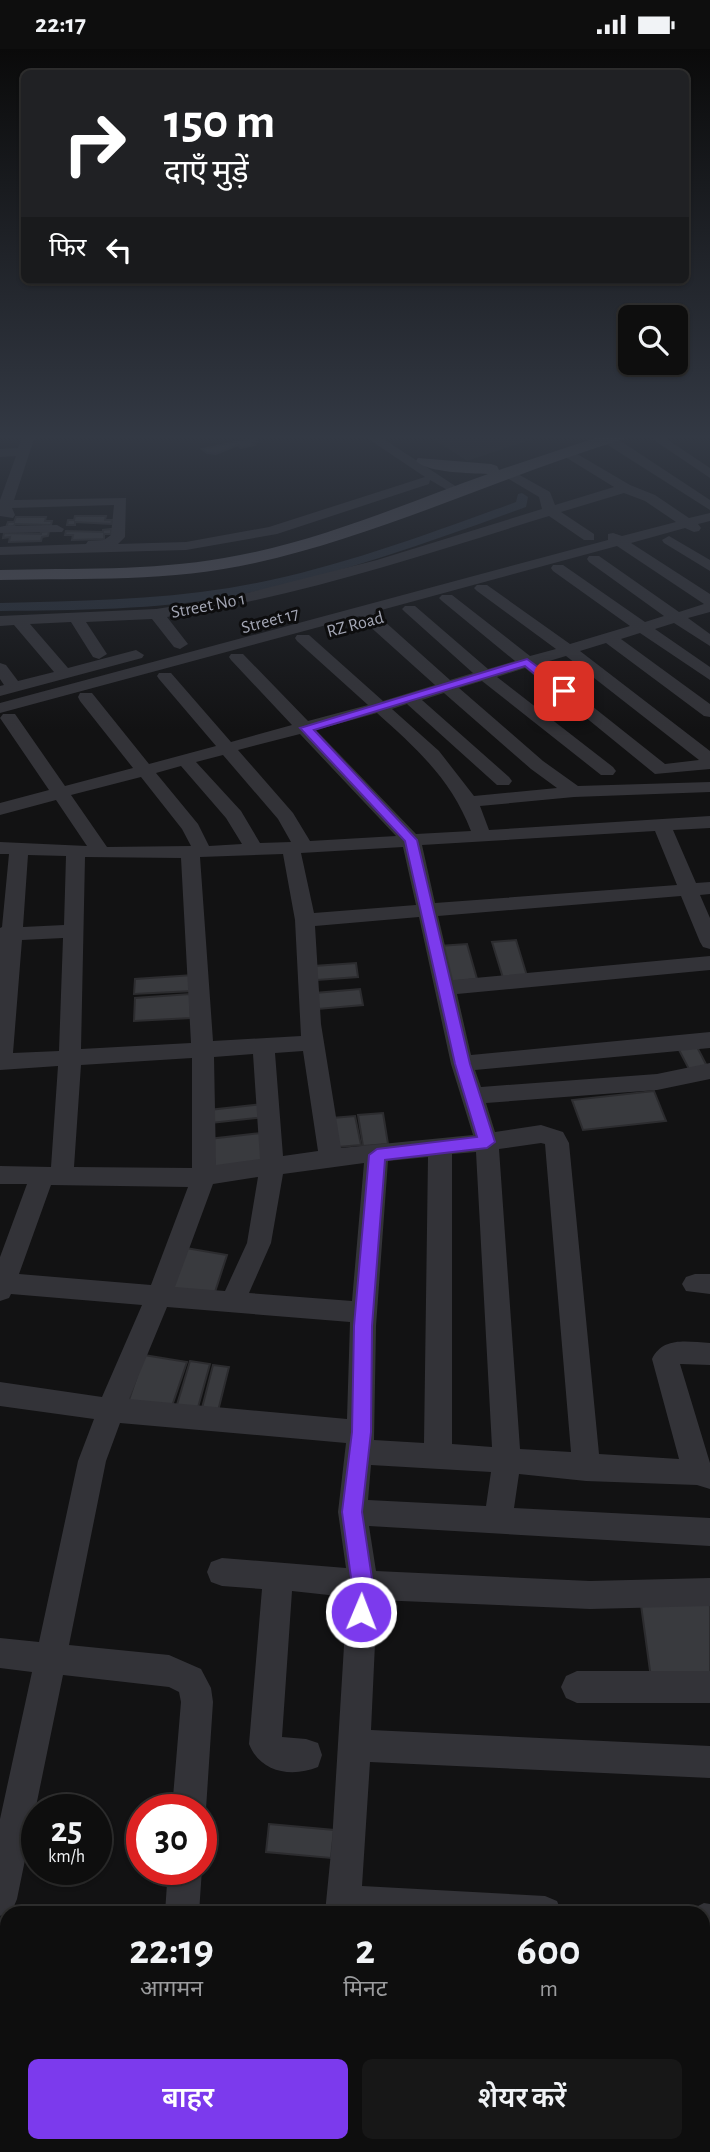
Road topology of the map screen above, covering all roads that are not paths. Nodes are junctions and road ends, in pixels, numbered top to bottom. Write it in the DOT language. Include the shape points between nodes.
graph roads {
  1 [pos="28,534"];
  2 [pos="56,534"];
  3 [pos="118,534"];
  4 [pos="253,534"];
  5 [pos="306,534"];
  6 [pos="332,534"];
  7 [pos="473,534"];
  8 [pos="585,534"];
  9 [pos="640,534"];
  10 [pos="696,534"];
  11 [pos="589,537"];
  12 [pos="1,539"];
  13 [pos="670,540"];
  14 [pos="619,542"];
  15 [pos="53,546"];
  16 [pos="540,549"];
  17 [pos="0,551"];
  18 [pos="594,559"];
  19 [pos="0,565"];
  20 [pos="710,567"];
  21 [pos="558,568"];
  22 [pos="0,575"];
  23 [pos="482,589"];
  24 [pos="447,599"];
  25 [pos="710,601"];
  26 [pos="710,607"];
  27 [pos="410,609"];
  28 [pos="156,614"];
  29 [pos="368,615"];
  30 [pos="75,617"];
  31 [pos="676,618"];
  32 [pos="0,621"];
  33 [pos="19,621"];
  34 [pos="645,628"];
  35 [pos="303,638"];
  36 [pos="608,639"];
  37 [pos="710,643"];
  38 [pos="180,644"];
  39 [pos="568,650"];
  40 [pos="99,654"];
  41 [pos="681,654"];
  42 [pos="237,657"];
  43 [pos="527,662"];
  44 [pos="648,667"];
  45 [pos="0,668"];
  46 [pos="65,674"];
  47 [pos="710,675"];
  48 [pos="165,676"];
  49 [pos="486,676"];
  50 [pos="447,686"];
  51 [pos="7,689"];
  52 [pos="86,697"];
  53 [pos="410,698"];
  54 [pos="380,707"];
  55 [pos="710,712"];
  56 [pos="3,716"];
  57 [pos="306,728"];
  58 [pos="226,750"];
  59 [pos="186,761"];
  60 [pos="710,762"];
  61 [pos="607,771"];
  62 [pos="147,772"];
  63 [pos="503,781"];
  64 [pos="710,786"];
  65 [pos="574,792"];
  66 [pos="61,794"];
  67 [pos="469,802"];
  68 [pos="0,809"];
  69 [pos="710,822"];
  70 [pos="662,824"];
  71 [pos="481,834"];
  72 [pos="411,840"];
  73 [pos="297,848"];
  74 [pos="10,849"];
  75 [pos="256,849"];
  76 [pos="76,852"];
  77 [pos="101,852"];
  78 [pos="196,852"];
  79 [pos="710,888"];
  80 [pos="688,889"];
  81 [pos="426,909"];
  82 [pos="304,919"];
  83 [pos="74,931"];
  84 [pos="6,933"];
  85 [pos="710,942"];
  86 [pos="710,963"];
  87 [pos="446,988"];
  88 [pos="710,1040"];
  89 [pos="312,1043"];
  90 [pos="263,1046"];
  91 [pos="200,1050"];
  92 [pos="70,1058"];
  93 [pos="1,1062"];
  94 [pos="462,1064"];
  95 [pos="710,1071"];
  96 [pos="471,1096"];
  97 [pos="487,1142"];
  98 [pos="440,1146"];
  99 [pos="377,1155"];
  100 [pos="331,1159"];
  101 [pos="272,1166"];
  102 [pos="0,1175"];
  103 [pos="204,1175"];
  104 [pos="52,1176"];
  105 [pos="1,1287"];
  106 [pos="160,1294"];
  107 [pos="233,1301"];
  108 [pos="364,1313"];
  109 [pos="710,1354"];
  110 [pos="0,1394"];
  111 [pos="113,1409"];
  112 [pos="360,1442"];
  113 [pos="438,1455"];
  114 [pos="507,1461"];
  115 [pos="586,1468"];
  116 [pos="703,1474"];
  117 [pos="352,1512"];
  118 [pos="498,1520"];
  119 [pos="710,1532"];
  120 [pos="222,1571"];
  121 [pos="278,1575"];
  122 [pos="363,1585"];
  123 [pos="710,1592"];
  124 [pos="0,1653"];
  125 [pos="48,1660"];
  126 [pos="577,1687"];
  127 [pos="710,1687"];
  128 [pos="354,1745"];
  129 [pos="306,1755"];
  130 [pos="710,1762"];
  131 [pos="190,1794"];
  132 [pos="184,1885"];
  133 [pos="0,1899"];
  134 [pos="182,1906"];
  135 [pos="343,1906"];
  1 -- 12 [label="street"];
  2 -- 15 [label="street"];
  3 -- 15 [label="street" via="107,544"];
  4 -- 17 [label="street" via="163,547"];
  5 -- 19 [label="main road" via="244,549 156,560"];
  6 -- 22 [label="main road" via="231,562 153,572"];
  7 -- 28 [label="street, Street No 1" via="227,603"];
  8 -- 11 [label="street"];
  9 -- 14 [label="street"];
  10 -- 13 [label="street, RZ Road"];
  11 -- 14 [label="street"];
  11 -- 16 [label="street"];
  12 -- 15 [label="street" via="3,548"];
  13 -- 14 [label="street, RZ Road"];
  13 -- 20 [label="street"];
  14 -- 18 [label="street, RZ Road"];
  14 -- 25 [label="street"];
  14 -- 29 [label="street"];
  16 -- 38 [label="street, Street 17"];
  18 -- 21 [label="street, RZ Road"];
  18 -- 31 [label="street"];
  21 -- 23 [label="street, RZ Road"];
  21 -- 34 [label="street"];
  23 -- 24 [label="street, RZ Road"];
  23 -- 39 [label="street"];
  24 -- 27 [label="street, RZ Road"];
  24 -- 43 [label="street"];
  26 -- 31 [label="street"];
  27 -- 29 [label="street, RZ Road"];
  27 -- 49 [label="street"];
  28 -- 30 [label="street, Street No 1"];
  28 -- 38 [label="street"];
  29 -- 35 [label="street, RZ Road"];
  29 -- 50 [label="street"];
  29 -- 56 [label="street"];
  30 -- 33 [label="street, Street No 1"];
  30 -- 40 [label="street"];
  31 -- 34 [label="street"];
  31 -- 37 [label="street"];
  32 -- 33 [label="street, Street No 1"];
  33 -- 46 [label="street"];
  34 -- 36 [label="street"];
  34 -- 41 [label="street"];
  35 -- 42 [label="street, RZ Road"];
  35 -- 54 [label="street"];
  36 -- 39 [label="street"];
  36 -- 44 [label="street"];
  37 -- 41 [label="street"];
  38 -- 46 [label="street, Street 17"];
  39 -- 43 [label="street"];
  39 -- 60 [label="street"];
  41 -- 44 [label="street"];
  41 -- 47 [label="street"];
  42 -- 48 [label="street, RZ Road"];
  42 -- 57 [label="street"];
  43 -- 49 [label="street"];
  43 -- 60 [label="street" via="660,770"];
  44 -- 55 [label="street"];
  45 -- 51 [label="street"];
  46 -- 51 [label="street, Street 17"];
  48 -- 52 [label="street, RZ Road"];
  48 -- 58 [label="street"];
  49 -- 50 [label="street"];
  49 -- 61 [label="street"];
  50 -- 53 [label="street"];
  50 -- 65 [label="street"];
  52 -- 56 [label="street, RZ Road"];
  52 -- 62 [label="street"];
  53 -- 54 [label="street"];
  53 -- 63 [label="street"];
  54 -- 57 [label="street"];
  54 -- 67 [label="street" via="433,755"];
  56 -- 66 [label="street"];
  57 -- 58 [label="street"];
  57 -- 72 [label="street"];
  58 -- 59 [label="street"];
  58 -- 73 [label="street" via="286,817"];
  59 -- 62 [label="street"];
  59 -- 75 [label="street" via="234,815"];
  62 -- 66 [label="street"];
  62 -- 78 [label="street" via="191,828"];
  64 -- 65 [label="street"];
  65 -- 67 [label="street"];
  66 -- 68 [label="street"];
  66 -- 77 [label="street"];
  67 -- 71 [label="street"];
  69 -- 70 [label="street"];
  70 -- 71 [label="street"];
  70 -- 80 [label="street"];
  71 -- 72 [label="street"];
  72 -- 73 [label="street"];
  72 -- 81 [label="street"];
  73 -- 75 [label="street"];
  73 -- 82 [label="street"];
  74 -- 76 [label="street"];
  74 -- 84 [label="street"];
  75 -- 78 [label="street"];
  76 -- 77 [label="street"];
  76 -- 83 [label="street"];
  77 -- 78 [label="street"];
  78 -- 91 [label="street"];
  79 -- 80 [label="street"];
  80 -- 81 [label="street"];
  80 -- 85 [label="street"];
  81 -- 82 [label="street"];
  81 -- 87 [label="street"];
  82 -- 89 [label="street"];
  83 -- 84 [label="street"];
  83 -- 92 [label="street"];
  84 -- 93 [label="street"];
  86 -- 87 [label="street"];
  87 -- 94 [label="street"];
  88 -- 94 [label="street"];
  89 -- 90 [label="street"];
  89 -- 100 [label="street"];
  90 -- 91 [label="street"];
  90 -- 101 [label="street"];
  91 -- 92 [label="street"];
  91 -- 103 [label="street"];
  92 -- 93 [label="street"];
  92 -- 104 [label="street"];
  94 -- 96 [label="street"];
  95 -- 96 [label="street" via="657,1082"];
  96 -- 97 [label="street"];
  97 -- 98 [label="street"];
  97 -- 114 [label="street"];
  97 -- 115 [label="street" via="541,1134 557,1143"];
  98 -- 99 [label="street"];
  98 -- 113 [label="street"];
  99 -- 100 [label="street"];
  99 -- 108 [label="street"];
  100 -- 101 [label="street"];
  101 -- 103 [label="street"];
  101 -- 107 [label="street" via="259,1244"];
  102 -- 104 [label="street"];
  103 -- 104 [label="street"];
  103 -- 106 [label="street"];
  104 -- 105 [label="street"];
  105 -- 106 [label="street"];
  106 -- 107 [label="street"];
  106 -- 111 [label="street"];
  107 -- 108 [label="street"];
  108 -- 112 [label="street"];
  109 -- 116 [label="street" via="671,1353 665,1359"];
  110 -- 111 [label="street"];
  111 -- 112 [label="street"];
  111 -- 125 [label="street" via="92,1461"];
  112 -- 113 [label="street"];
  112 -- 117 [label="street"];
  113 -- 114 [label="street"];
  114 -- 115 [label="street"];
  114 -- 118 [label="street"];
  115 -- 116 [label="street"];
  117 -- 118 [label="street"];
  117 -- 122 [label="street"];
  118 -- 119 [label="street"];
  120 -- 121 [label="street"];
  121 -- 122 [label="street"];
  121 -- 129 [label="street" via="265,1744 273,1753"];
  122 -- 123 [label="street" via="590,1595"];
  122 -- 128 [label="street"];
  124 -- 125 [label="street"];
  125 -- 131 [label="street" via="187,1676 195,1685 197,1702"];
  125 -- 133 [label="street"];
  126 -- 127 [label="street"];
  128 -- 130 [label="street"];
  128 -- 135 [label="street"];
  132 -- 134 [label="street"];
}
